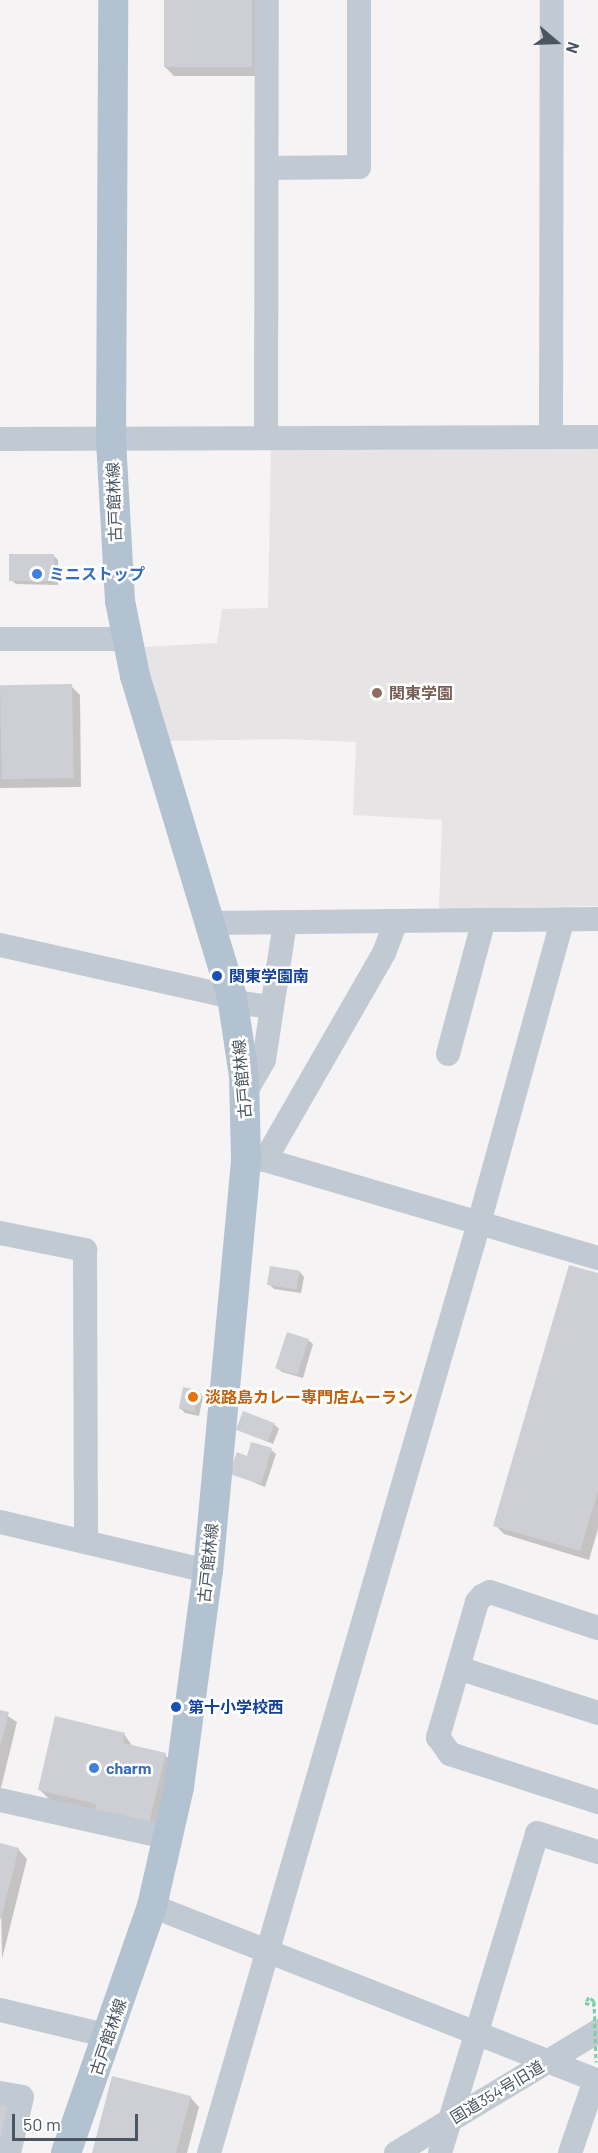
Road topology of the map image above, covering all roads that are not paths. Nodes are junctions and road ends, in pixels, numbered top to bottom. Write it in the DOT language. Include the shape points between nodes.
graph roads {
  1 [pos="113,0"];
  2 [pos="267,0"];
  3 [pos="359,0"];
  4 [pos="552,0"];
  5 [pos="267,168"];
  6 [pos="550,437"];
  7 [pos="598,437"];
  8 [pos="111,438"];
  9 [pos="266,438"];
  10 [pos="0,439"];
  11 [pos="0,639"];
  12 [pos="126,639"];
  13 [pos="563,919"];
  14 [pos="598,919"];
  15 [pos="484,920"];
  16 [pos="396,921"];
  17 [pos="285,922"];
  18 [pos="210,923"];
  19 [pos="0,945"];
  20 [pos="232,997"];
  21 [pos="272,1007"];
  22 [pos="448,1054"];
  23 [pos="245,1093"];
  24 [pos="255,1159"];
  25 [pos="479,1222"];
  26 [pos="0,1233"];
  27 [pos="598,1258"];
  28 [pos="0,1522"];
  29 [pos="87,1542"];
  30 [pos="208,1571"];
  31 [pos="596,1620"];
  32 [pos="458,1668"];
  33 [pos="598,1713"];
  34 [pos="0,1800"];
  35 [pos="598,1802"];
  36 [pos="170,1838"];
  37 [pos="598,1852"];
  38 [pos="152,1906"];
  39 [pos="267,1951"];
  40 [pos="0,2010"];
  41 [pos="476,2031"];
  42 [pos="598,2031"];
  43 [pos="110,2036"];
  44 [pos="550,2061"];
  45 [pos="596,2074"];
  46 [pos="0,2093"];
  47 [pos="449,2121"];
  48 [pos="9,2153"];
  49 [pos="66,2153"];
  50 [pos="209,2153"];
  51 [pos="396,2153"];
  52 [pos="440,2153"];
  53 [pos="570,2153"];
  1 -- 8 [label="main road, 古戸館林線"];
  2 -- 5 [label="street"];
  3 -- 5 [label="street" via="360,167"];
  4 -- 6 [label="street"];
  5 -- 9 [label="street"];
  6 -- 7 [label="street"];
  6 -- 9 [label="street"];
  8 -- 9 [label="street"];
  8 -- 10 [label="street"];
  8 -- 12 [label="main road, 古戸館林線" via="115,549"];
  11 -- 12 [label="street"];
  12 -- 18 [label="main road, 古戸館林線"];
  13 -- 14 [label="street"];
  13 -- 15 [label="street"];
  13 -- 25 [label="street"];
  15 -- 16 [label="street"];
  15 -- 22 [label="street"];
  16 -- 17 [label="street"];
  16 -- 24 [label="street" via="384,953"];
  17 -- 18 [label="street"];
  17 -- 21 [label="street"];
  18 -- 20 [label="main road, 古戸館林線"];
  19 -- 20 [label="street"];
  20 -- 21 [label="street" via="240,1003"];
  20 -- 23 [label="main road, 古戸館林線"];
  21 -- 23 [label="street" via="264,1060"];
  23 -- 24 [label="main road, 古戸館林線"];
  24 -- 25 [label="street"];
  24 -- 30 [label="main road, 古戸館林線"];
  25 -- 27 [label="street"];
  25 -- 39 [label="street"];
  26 -- 29 [label="street" via="85,1250"];
  28 -- 29 [label="street"];
  29 -- 30 [label="street"];
  30 -- 36 [label="main road, 古戸館林線"];
  31 -- 32 [label="street" via="490,1592 477,1602"];
  32 -- 33 [label="street"];
  32 -- 35 [label="street" via="438,1737 446,1749"];
  34 -- 36 [label="street"];
  36 -- 38 [label="main road, 古戸館林線"];
  37 -- 41 [label="street" via="537,1833"];
  38 -- 39 [label="street"];
  38 -- 43 [label="main road, 古戸館林線"];
  39 -- 41 [label="street"];
  39 -- 50 [label="street"];
  40 -- 43 [label="street"];
  41 -- 44 [label="street"];
  41 -- 47 [label="street"];
  42 -- 44 [label="street, 国道354号旧道"];
  43 -- 49 [label="main road, 古戸館林線"];
  44 -- 45 [label="street"];
  44 -- 47 [label="street, 国道354号旧道"];
  45 -- 53 [label="street"];
  46 -- 48 [label="street" via="22,2097"];
  47 -- 51 [label="street, 国道354号旧道"];
  47 -- 52 [label="street"];
}
